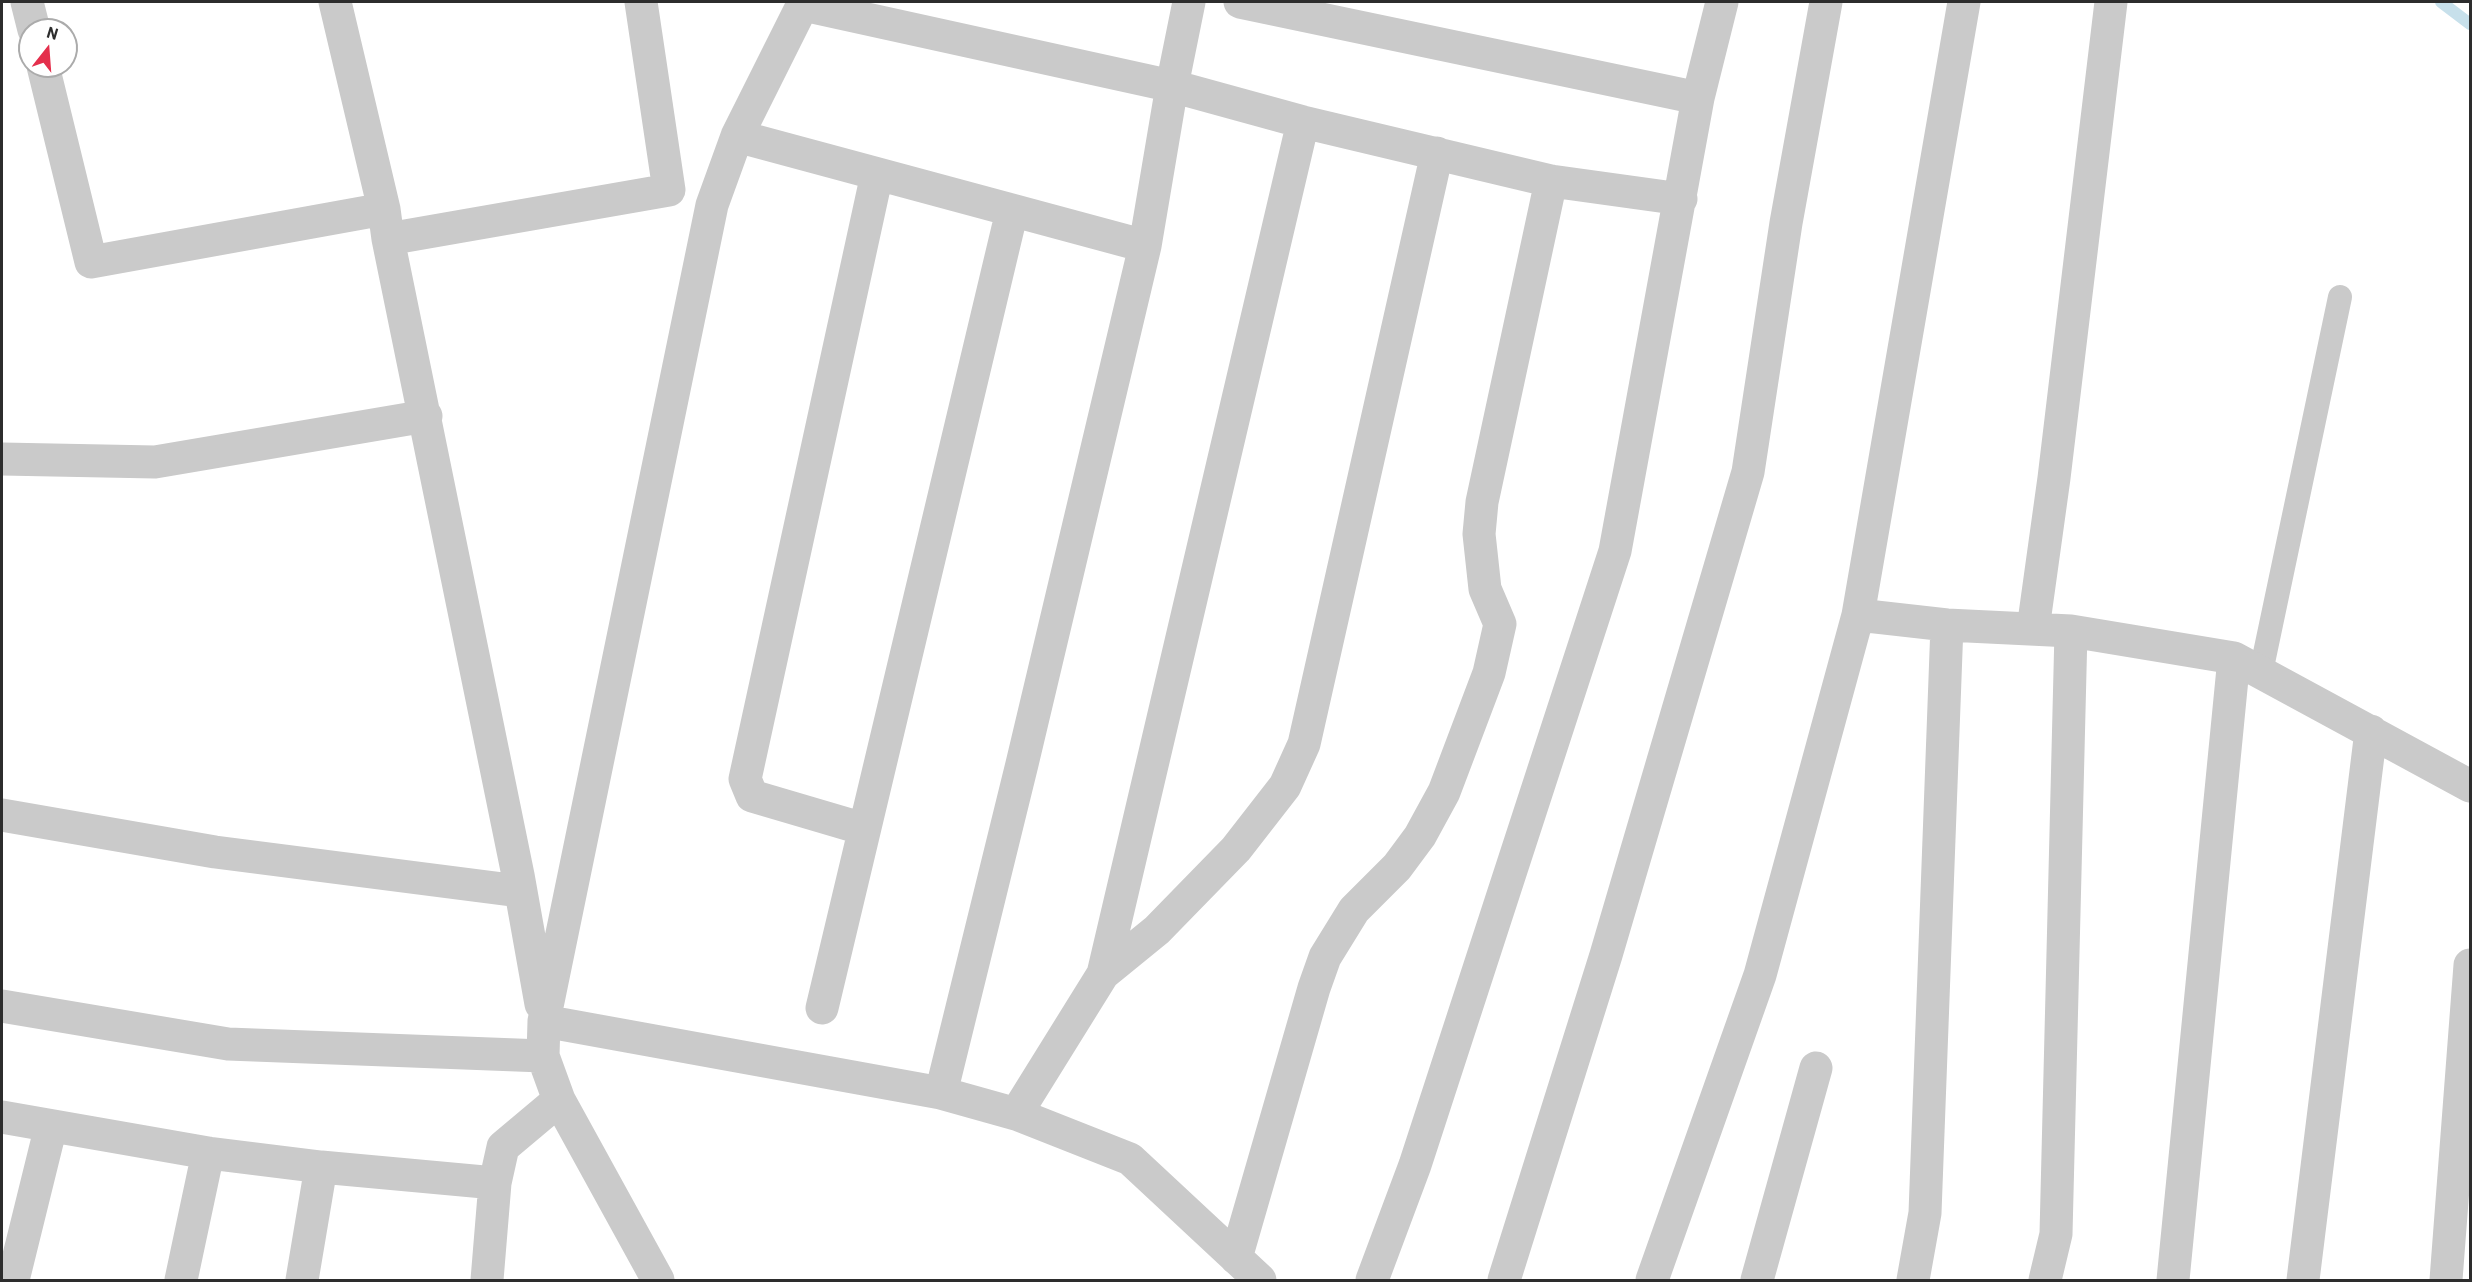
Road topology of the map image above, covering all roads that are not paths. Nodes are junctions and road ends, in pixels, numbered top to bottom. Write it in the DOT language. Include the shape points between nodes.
graph roads {
  1 [pos="27,2"];
  2 [pos="335,2"];
  3 [pos="640,2"];
  4 [pos="1189,2"];
  5 [pos="1240,2"];
  6 [pos="1722,2"];
  7 [pos="1826,2"];
  8 [pos="1964,2"];
  9 [pos="2111,2"];
  10 [pos="803,3"];
  11 [pos="31,18"];
  12 [pos="46,78"];
  13 [pos="1172,86"];
  14 [pos="1698,98"];
  15 [pos="1303,122"];
  16 [pos="737,136"];
  17 [pos="1437,153"];
  18 [pos="877,174"];
  19 [pos="1551,181"];
  20 [pos="1681,199"];
  21 [pos="1012,211"];
  22 [pos="386,224"];
  23 [pos="1145,246"];
  24 [pos="2340,297"];
  25 [pos="426,417"];
  26 [pos="2,459"];
  27 [pos="1858,615"];
  28 [pos="1947,625"];
  29 [pos="2033,629"];
  30 [pos="2071,631"];
  31 [pos="2248,665"];
  32 [pos="2371,731"];
  33 [pos="2470,786"];
  34 [pos="2,815"];
  35 [pos="864,829"];
  36 [pos="519,891"];
  37 [pos="2470,965"];
  38 [pos="1103,974"];
  39 [pos="2,1006"];
  40 [pos="822,1008"];
  41 [pos="544,1021"];
  42 [pos="543,1056"];
  43 [pos="1816,1068"];
  44 [pos="941,1093"];
  45 [pos="559,1100"];
  46 [pos="1016,1114"];
  47 [pos="2,1117"];
  48 [pos="51,1126"];
  49 [pos="208,1153"];
  50 [pos="321,1167"];
  51 [pos="495,1183"];
  52 [pos="1236,1258"];
  53 [pos="13,1281"];
  54 [pos="181,1281"];
  55 [pos="302,1281"];
  56 [pos="487,1281"];
  57 [pos="658,1281"];
  58 [pos="1260,1281"];
  59 [pos="1372,1281"];
  60 [pos="1504,1281"];
  61 [pos="1652,1281"];
  62 [pos="1757,1281"];
  63 [pos="1913,1281"];
  64 [pos="2044,1281"];
  65 [pos="2173,1281"];
  66 [pos="2302,1281"];
  67 [pos="2446,1281"];
  1 -- 11 [label="street"];
  2 -- 22 [label="street"];
  3 -- 22 [label="street" via="669,190"];
  4 -- 13 [label="street"];
  5 -- 14 [label="street"];
  6 -- 14 [label="street"];
  7 -- 60 [label="street" via="1786,223 1748,472 1606,955"];
  8 -- 27 [label="street"];
  9 -- 29 [label="street"];
  10 -- 13 [label="street"];
  10 -- 16 [label="street"];
  12 -- 22 [label="street" via="91,262"];
  13 -- 15 [label="street"];
  13 -- 23 [label="street"];
  14 -- 20 [label="street"];
  15 -- 17 [label="street"];
  15 -- 38 [label="street"];
  16 -- 18 [label="street"];
  16 -- 41 [label="street" via="712,205"];
  17 -- 19 [label="street"];
  17 -- 38 [label="street" via="1304,744 1286,786 1236,849 1157,930"];
  18 -- 21 [label="street"];
  18 -- 35 [label="street" via="745,779 752,796"];
  19 -- 20 [label="street"];
  19 -- 52 [label="street" via="1482,502 1479,534 1485,589 1500,624 1489,673 1444,792 1420,836 1397,867 1354,910 1325,957"];
  20 -- 59 [label="street" via="1615,552 1415,1165"];
  21 -- 23 [label="street"];
  21 -- 35 [label="street"];
  22 -- 25 [label="street"];
  23 -- 44 [label="street"];
  24 -- 31 [label="lane"];
  25 -- 26 [label="street" via="155,462"];
  25 -- 36 [label="street"];
  27 -- 28 [label="street"];
  27 -- 61 [label="street" via="1760,975"];
  28 -- 29 [label="street"];
  28 -- 63 [label="street" via="1925,1213"];
  29 -- 30 [label="street"];
  30 -- 31 [label="street"];
  30 -- 64 [label="street" via="2056,1234"];
  31 -- 32 [label="street"];
  31 -- 65 [label="street"];
  32 -- 33 [label="street"];
  32 -- 66 [label="street"];
  34 -- 36 [label="street" via="215,852"];
  35 -- 40 [label="street"];
  36 -- 41 [label="street"];
  37 -- 67 [label="street"];
  38 -- 46 [label="street"];
  39 -- 42 [label="street" via="228,1044"];
  41 -- 42 [label="street"];
  41 -- 44 [label="street"];
  42 -- 45 [label="street"];
  43 -- 62 [label="street"];
  44 -- 46 [label="street"];
  45 -- 51 [label="street" via="503,1147"];
  45 -- 57 [label="street"];
  46 -- 52 [label="street" via="1130,1159"];
  47 -- 48 [label="street"];
  48 -- 49 [label="street"];
  48 -- 53 [label="street"];
  49 -- 50 [label="street"];
  49 -- 54 [label="street"];
  50 -- 51 [label="street"];
  50 -- 55 [label="street"];
  51 -- 56 [label="street"];
  52 -- 58 [label="street"];
}
